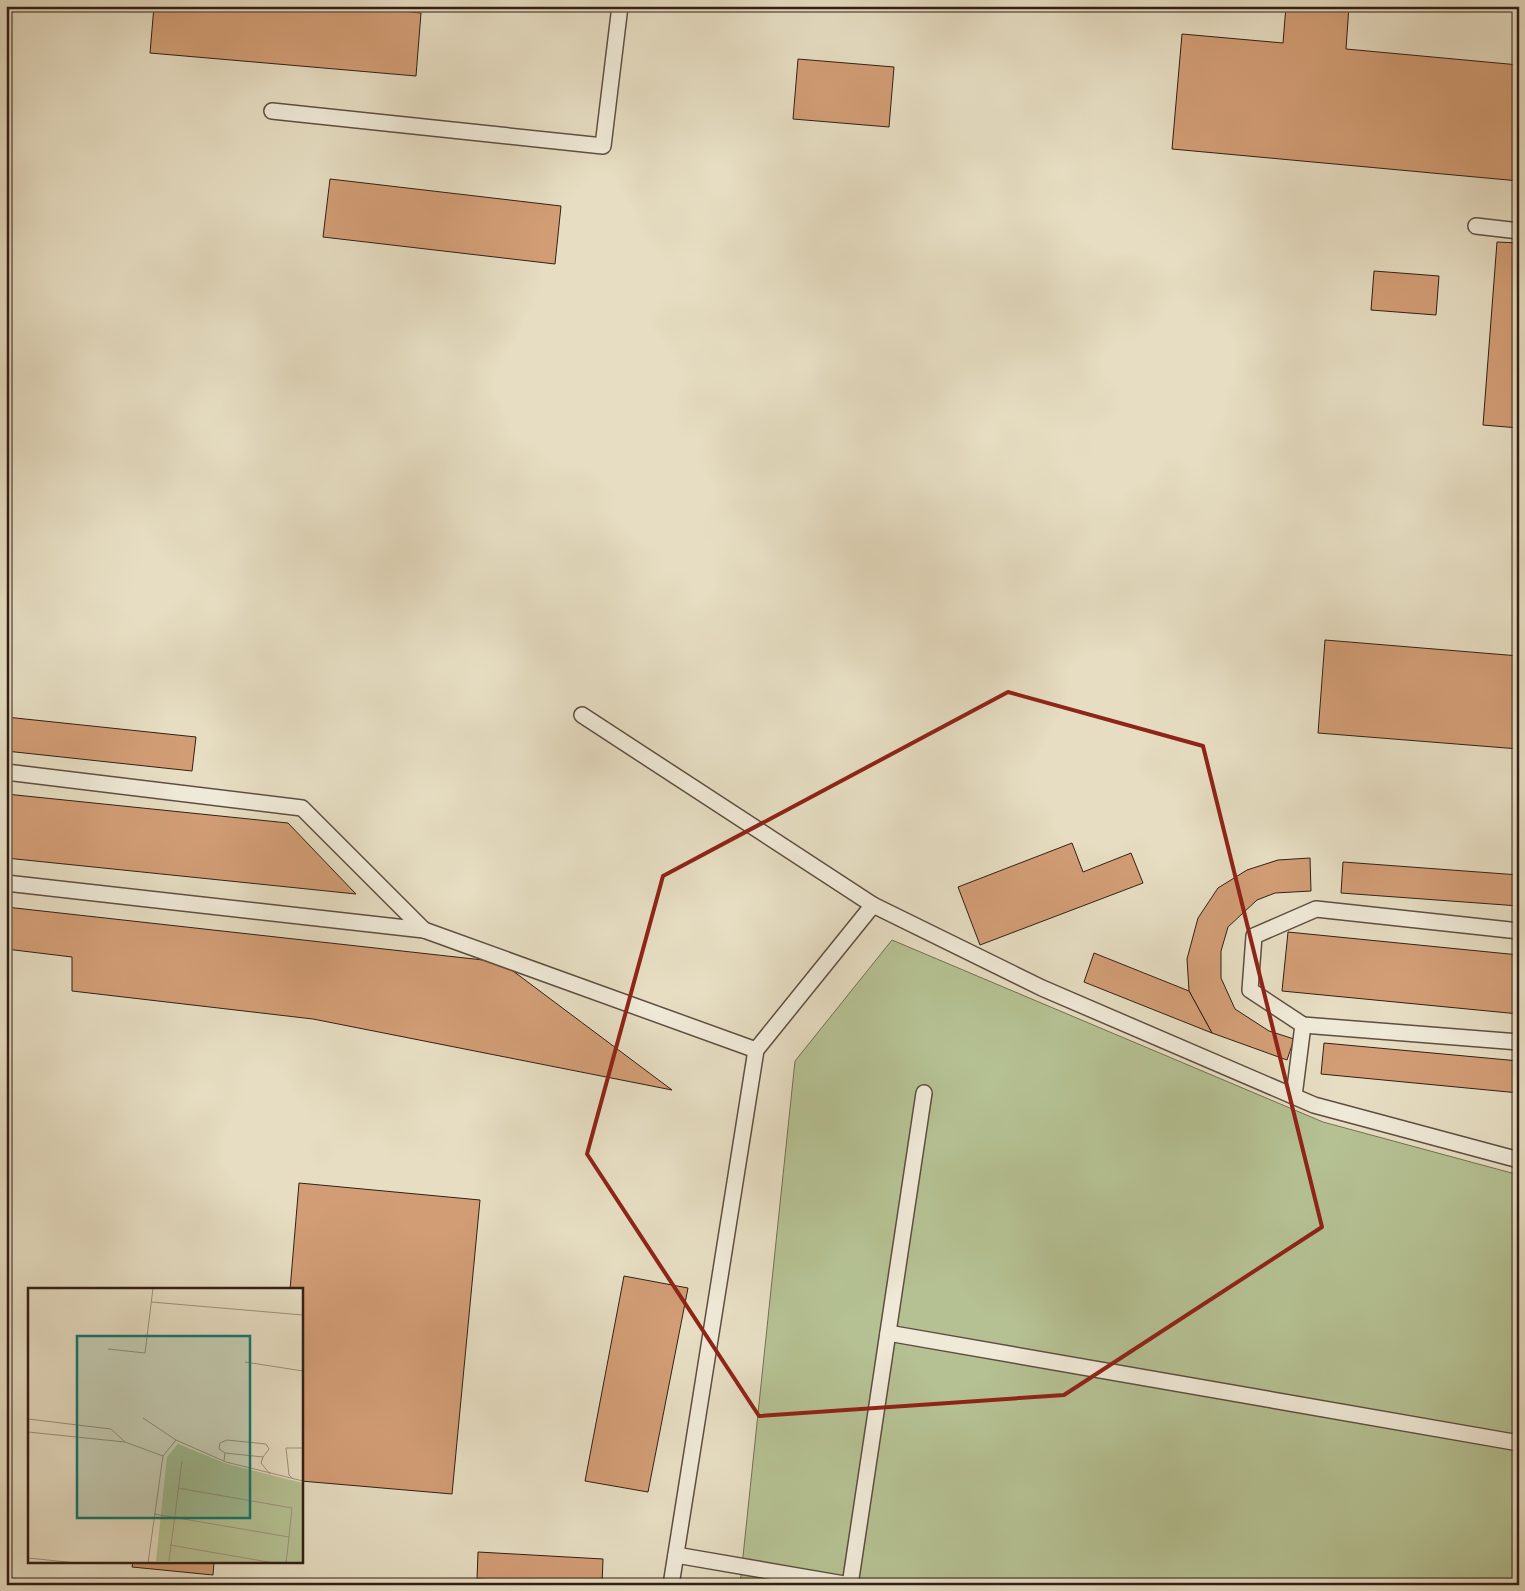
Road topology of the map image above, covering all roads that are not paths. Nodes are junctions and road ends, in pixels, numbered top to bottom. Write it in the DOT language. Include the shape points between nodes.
graph roads {
  1 [pos="620,6"];
  2 [pos="272,111"];
  3 [pos="1476,226"];
  4 [pos="1519,231"];
  5 [pos="582,715"];
  6 [pos="6,772"];
  7 [pos="6,883"];
  8 [pos="873,905"];
  9 [pos="424,930"];
  10 [pos="1519,931"];
  11 [pos="1303,1025"];
  12 [pos="1519,1042"];
  13 [pos="756,1050"];
  14 [pos="924,1093"];
  15 [pos="1294,1096"];
  16 [pos="1519,1160"];
  17 [pos="888,1333"];
  18 [pos="1519,1443"];
  19 [pos="676,1555"];
  20 [pos="671,1585"];
  21 [pos="850,1585"];
  1 -- 2 [label="lane" via="603,146"];
  3 -- 4 [label="lane"];
  5 -- 8 [label="lane"];
  6 -- 9 [label="lane" via="302,808"];
  7 -- 9 [label="lane"];
  8 -- 13 [label="lane"];
  8 -- 15 [label="lane" via="1042,988"];
  9 -- 13 [label="lane"];
  10 -- 11 [label="lane" via="1316,909 1254,936 1250,990"];
  11 -- 12 [label="lane"];
  11 -- 15 [label="lane"];
  13 -- 19 [label="lane"];
  14 -- 17 [label="lane"];
  15 -- 16 [label="lane" via="1314,1105"];
  17 -- 18 [label="lane"];
  17 -- 21 [label="lane"];
  19 -- 20 [label="lane"];
  19 -- 21 [label="lane"];
}
